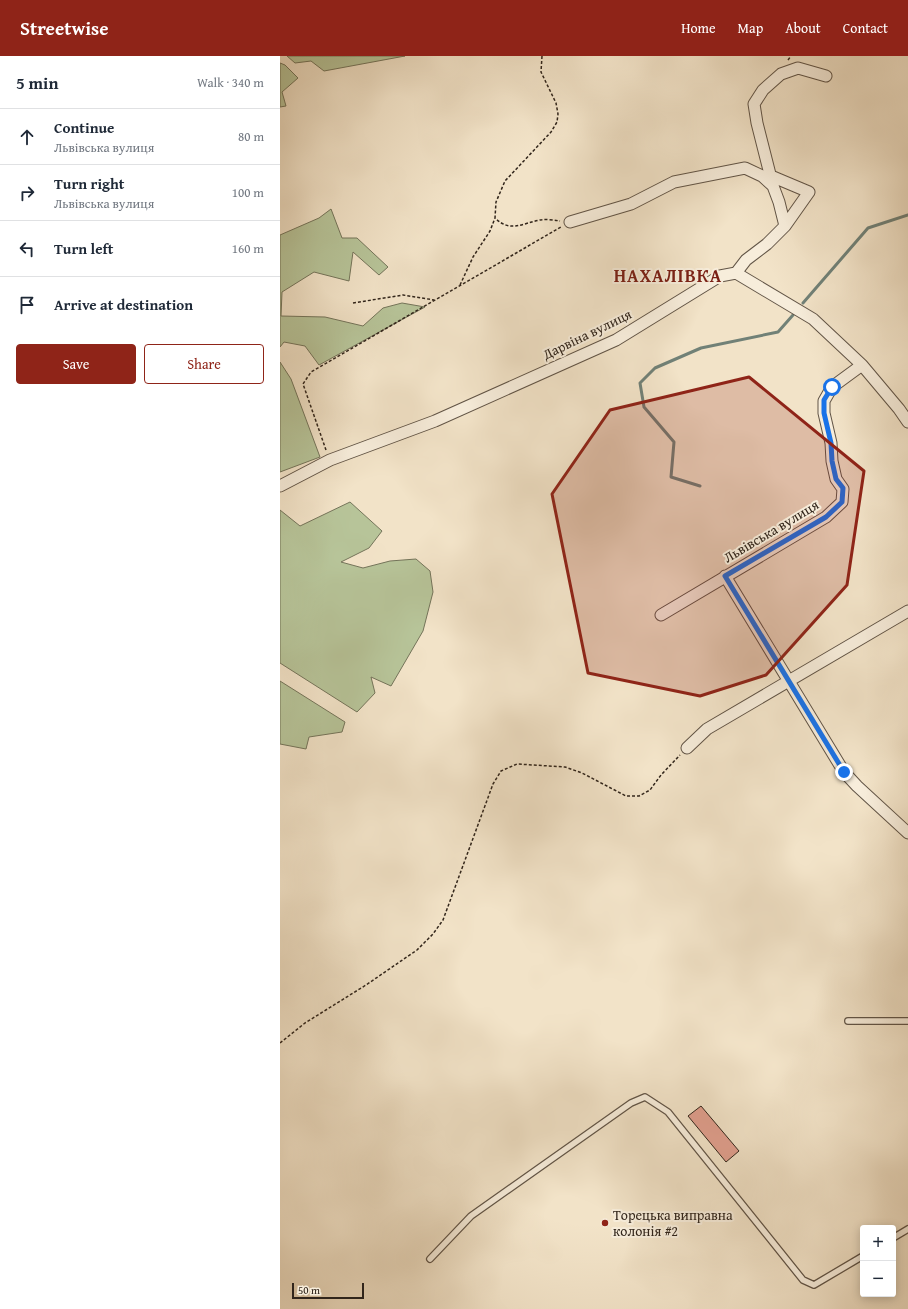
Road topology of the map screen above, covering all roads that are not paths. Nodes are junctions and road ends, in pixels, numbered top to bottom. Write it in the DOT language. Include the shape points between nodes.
graph roads {
  1 [pos="826,76"];
  2 [pos="772,181"];
  3 [pos="570,222"];
  4 [pos="785,226"];
  5 [pos="736,273"];
  6 [pos="862,365"];
  7 [pos="908,422"];
  8 [pos="280,486"];
  9 [pos="725,576"];
  10 [pos="908,611"];
  11 [pos="661,615"];
  12 [pos="788,682"];
  13 [pos="687,748"];
  14 [pos="908,833"];
  15 [pos="908,1021"];
  16 [pos="848,1022"];
  17 [pos="908,1228"];
  18 [pos="896,1236"];
  19 [pos="860,1258"];
  20 [pos="430,1259"];
  1 -- 2 [label="street" via="798,68 781,74 763,90 754,104 756,123"];
  2 -- 3 [label="street" via="745,168 674,182 631,204"];
  2 -- 4 [label="street"];
  2 -- 4 [label="street" via="809,192"];
  4 -- 5 [label="street" via="746,260"];
  5 -- 6 [label="street" via="813,319"];
  5 -- 8 [label="street, Дарвіна вулиця" via="720,276 609,343 435,421 330,460"];
  6 -- 7 [label="street"];
  6 -- 9 [label="street, Львівська вулиця" via="832,387 824,400 832,461 836,479 843,488 842,502 826,517"];
  9 -- 11 [label="street, Львівська вулиця"];
  9 -- 12 [label="street"];
  10 -- 12 [label="street"];
  12 -- 13 [label="street" via="707,730"];
  12 -- 14 [label="street" via="844,772"];
  15 -- 16 [label="lane"];
  17 -- 18 [label="lane"];
  19 -- 20 [label="lane" via="814,1285 803,1280 668,1112 645,1097 631,1103 471,1216"];
}
